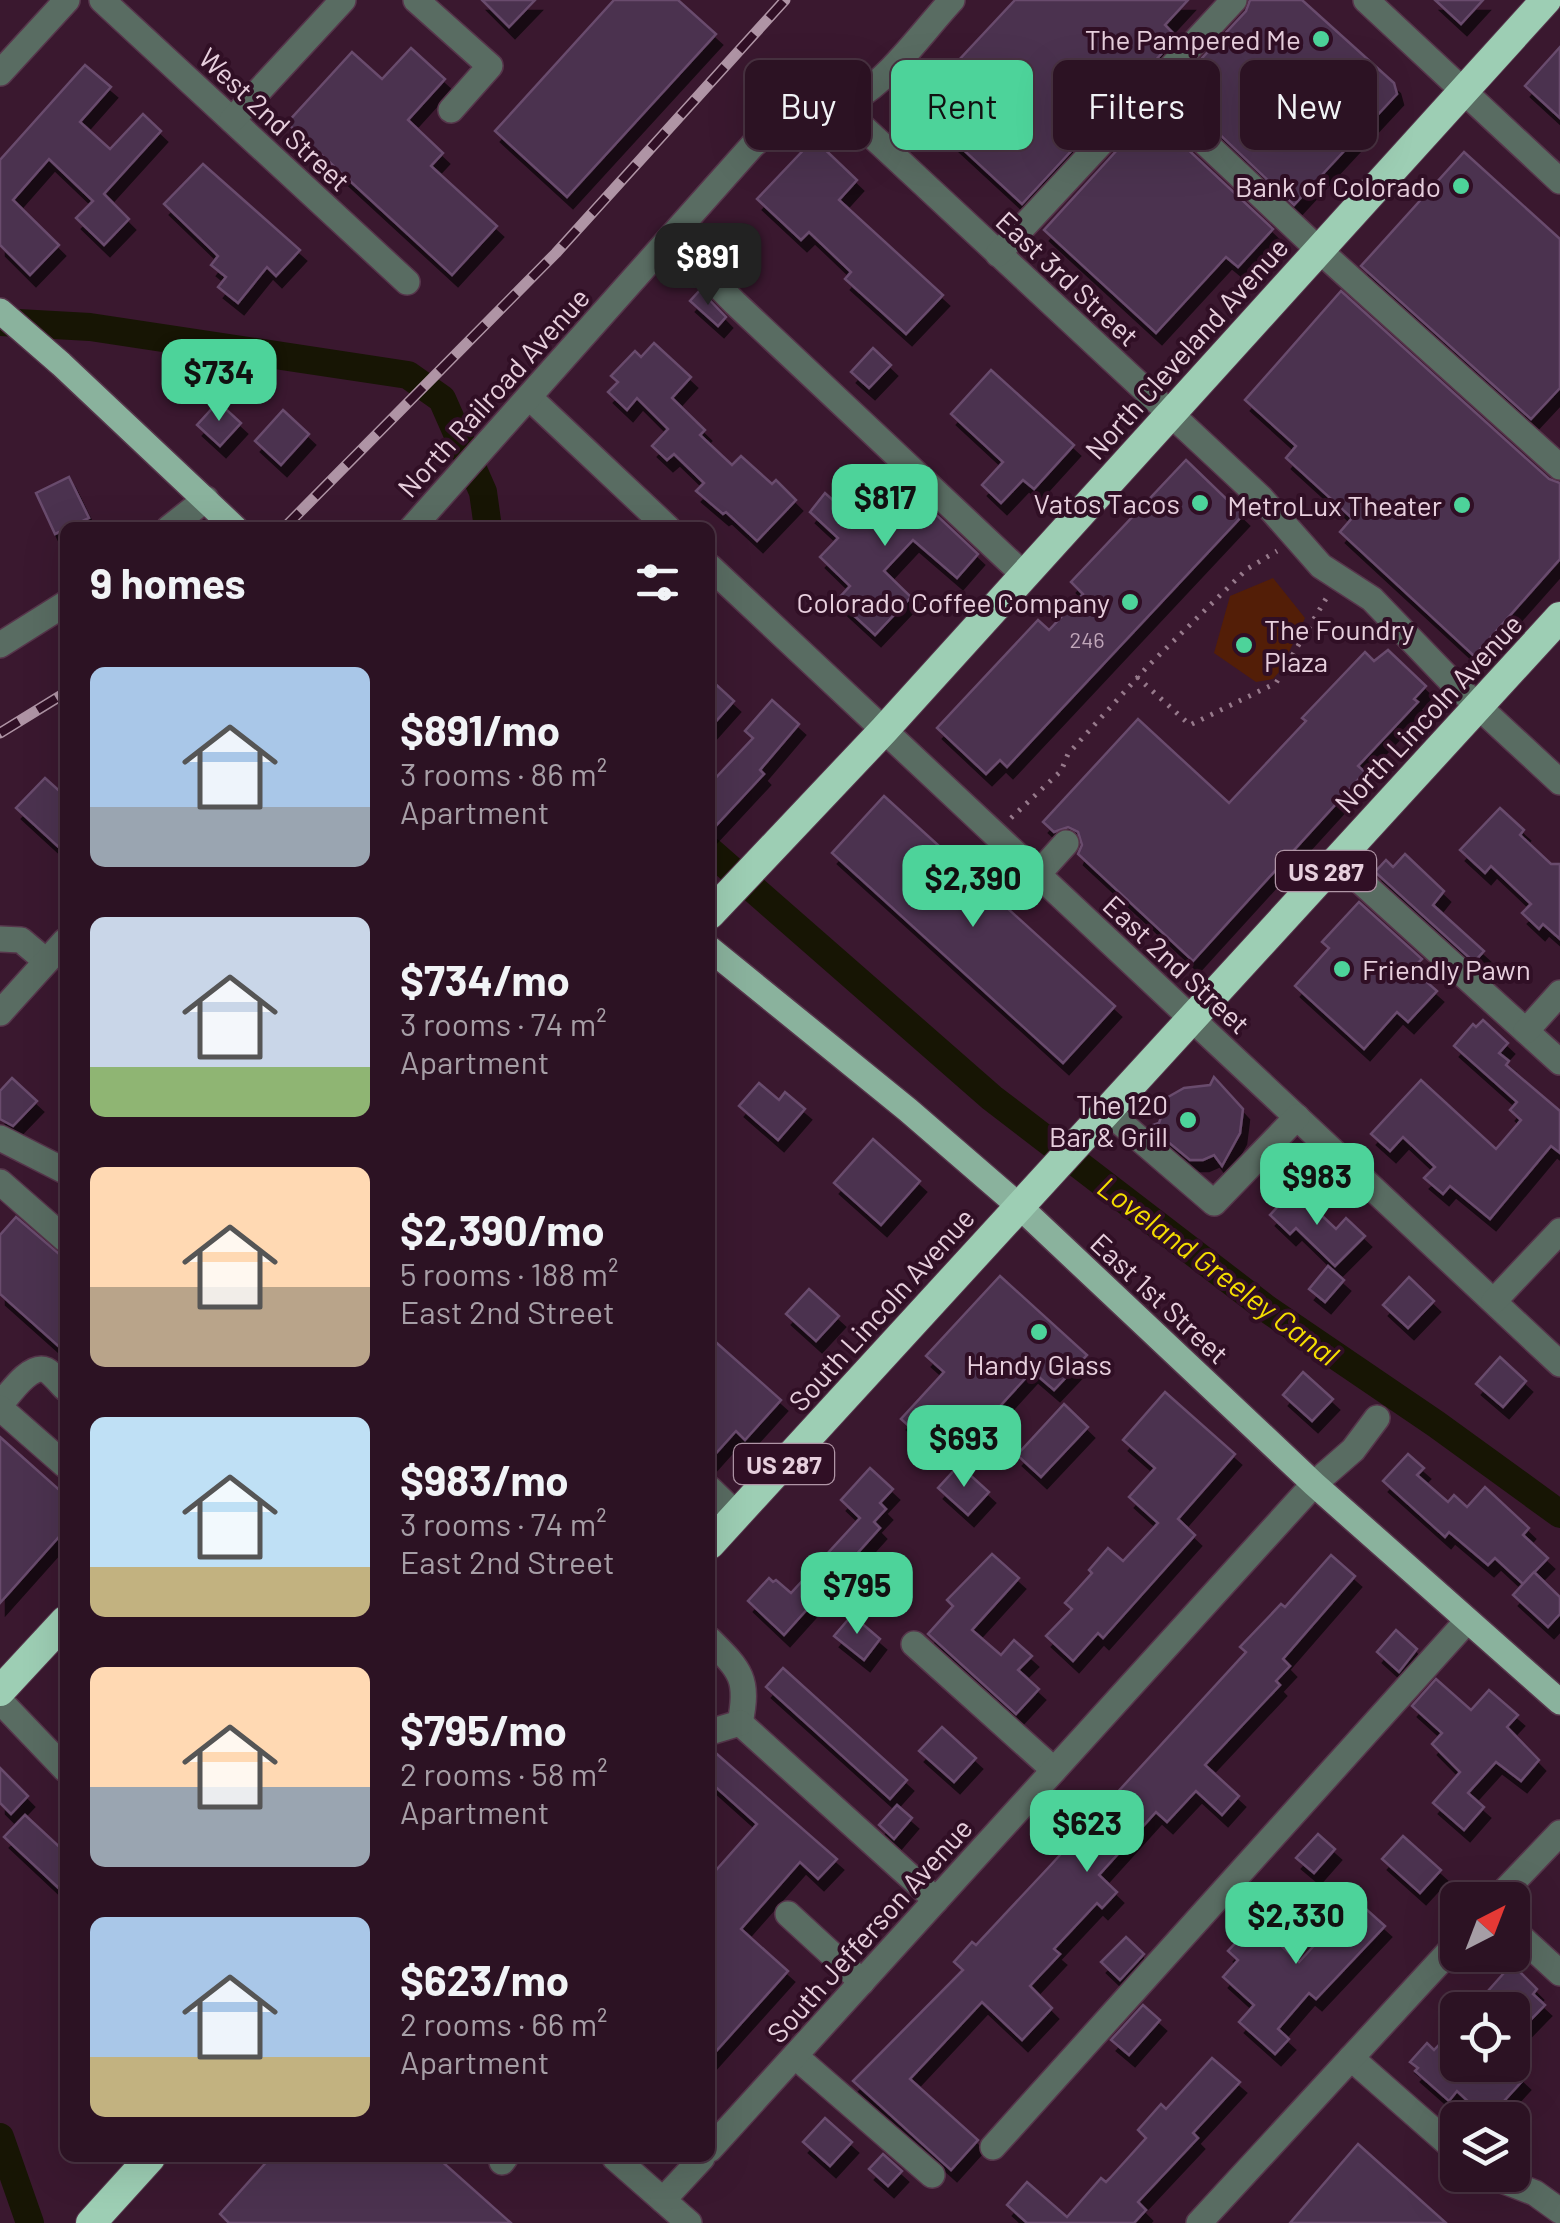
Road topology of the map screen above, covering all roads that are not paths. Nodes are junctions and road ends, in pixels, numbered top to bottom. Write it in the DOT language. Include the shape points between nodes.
graph roads {
  1 [pos="66,0"];
  2 [pos="102,0"];
  3 [pos="343,0"];
  4 [pos="416,0"];
  5 [pos="952,0"];
  6 [pos="1234,0"];
  7 [pos="1366,0"];
  8 [pos="1546,0"];
  9 [pos="1179,60"];
  10 [pos="0,73"];
  11 [pos="871,87"];
  12 [pos="1464,90"];
  13 [pos="451,110"];
  14 [pos="232,120"];
  15 [pos="871,135"];
  16 [pos="748,150"];
  17 [pos="1095,150"];
  18 [pos="1213,150"];
  19 [pos="1560,181"];
  20 [pos="671,238"];
  21 [pos="1319,250"];
  22 [pos="998,254"];
  23 [pos="407,282"];
  24 [pos="0,311"];
  25 [pos="530,398"];
  26 [pos="1169,414"];
  27 [pos="1560,467"];
  28 [pos="206,499"];
  29 [pos="177,522"];
  30 [pos="229,522"];
  31 [pos="417,522"];
  32 [pos="662,522"];
  33 [pos="715,571"];
  34 [pos="1024,575"];
  35 [pos="60,607"];
  36 [pos="1560,617"];
  37 [pos="0,645"];
  38 [pos="1478,706"];
  39 [pos="884,730"];
  40 [pos="1560,782"];
  41 [pos="1066,844"];
  42 [pos="1337,860"];
  43 [pos="1038,874"];
  44 [pos="719,905"];
  45 [pos="0,939"];
  46 [pos="60,946"];
  47 [pos="715,953"];
  48 [pos="46,962"];
  49 [pos="1560,994"];
  50 [pos="0,1012"];
  51 [pos="1191,1018"];
  52 [pos="1526,1030"];
  53 [pos="1560,1062"];
  54 [pos="1297,1117"];
  55 [pos="1099,1118"];
  56 [pos="0,1138"];
  57 [pos="60,1168"];
  58 [pos="0,1182"];
  59 [pos="1019,1206"];
  60 [pos="1560,1231"];
  61 [pos="60,1235"];
  62 [pos="1494,1301"];
  63 [pos="1560,1364"];
  64 [pos="60,1383"];
  65 [pos="0,1406"];
  66 [pos="1376,1418"];
  67 [pos="60,1461"];
  68 [pos="1314,1484"];
  69 [pos="715,1493"];
  70 [pos="737,1515"];
  71 [pos="715,1539"];
  72 [pos="1467,1620"];
  73 [pos="60,1626"];
  74 [pos="914,1644"];
  75 [pos="715,1645"];
  76 [pos="0,1691"];
  77 [pos="0,1701"];
  78 [pos="1560,1702"];
  79 [pos="740,1723"];
  80 [pos="715,1730"];
  81 [pos="60,1764"];
  82 [pos="1054,1770"];
  83 [pos="1560,1833"];
  84 [pos="1513,1882"];
  85 [pos="936,1900"];
  86 [pos="788,1914"];
  87 [pos="1530,1946"];
  88 [pos="1440,1962"];
  89 [pos="1560,1973"];
  90 [pos="862,1982"];
  91 [pos="795,2056"];
  92 [pos="1351,2058"];
  93 [pos="1440,2136"];
  94 [pos="715,2144"];
  95 [pos="992,2147"];
  96 [pos="146,2162"];
  97 [pos="620,2162"];
  98 [pos="698,2162"];
  99 [pos="932,2175"];
  100 [pos="1530,2191"];
  101 [pos="663,2200"];
  102 [pos="1560,2211"];
  103 [pos="91,2223"];
  104 [pos="689,2223"];
  105 [pos="1200,2223"];
  1 -- 10 [label="street"];
  2 -- 14 [label="street, West 2nd Street"];
  3 -- 14 [label="street"];
  4 -- 13 [label="street" via="490,66"];
  5 -- 11 [label="street"];
  6 -- 9 [label="street"];
  7 -- 12 [label="street"];
  8 -- 12 [label="highway, North Cleveland Avenue"];
  12 -- 19 [label="street"];
  12 -- 21 [label="highway, North Cleveland Avenue"];
  14 -- 23 [label="street, West 2nd Street"];
  15 -- 22 [label="street, East 3rd Street"];
  16 -- 20 [label="street, North Railroad Avenue"];
  17 -- 22 [label="street"];
  18 -- 21 [label="street"];
  20 -- 25 [label="street, North Railroad Avenue"];
  20 -- 34 [label="street"];
  21 -- 26 [label="highway, North Cleveland Avenue"];
  21 -- 27 [label="street"];
  22 -- 26 [label="street, East 3rd Street"];
  24 -- 28 [label="main road"];
  25 -- 31 [label="street, North Railroad Avenue"];
  25 -- 32 [label="street"];
  26 -- 34 [label="highway, North Cleveland Avenue"];
  26 -- 38 [label="street, East 3rd Street" via="1322,566 1372,598"];
  28 -- 29 [label="street"];
  28 -- 30 [label="main road"];
  33 -- 39 [label="street, East 2nd Street"];
  34 -- 39 [label="highway, North Cleveland Avenue"];
  35 -- 37 [label="street"];
  36 -- 38 [label="highway, North Lincoln Avenue / US 287"];
  38 -- 40 [label="street, East 3rd Street"];
  38 -- 42 [label="highway, North Lincoln Avenue / US 287"];
  39 -- 43 [label="street, East 2nd Street"];
  39 -- 44 [label="highway, North Cleveland Avenue"];
  41 -- 43 [label="street"];
  42 -- 51 [label="highway, North Lincoln Avenue / US 287"];
  42 -- 52 [label="street"];
  43 -- 51 [label="street, East 2nd Street"];
  45 -- 48 [label="street" via="21,940"];
  46 -- 48 [label="street"];
  47 -- 59 [label="main road, East 1st Street"];
  48 -- 50 [label="street"];
  49 -- 52 [label="street"];
  51 -- 54 [label="street, East 2nd Street"];
  51 -- 55 [label="highway, North Lincoln Avenue / US 287"];
  52 -- 53 [label="street"];
  54 -- 55 [label="street" via="1214,1203"];
  54 -- 62 [label="street, East 2nd Street"];
  55 -- 59 [label="highway, North Lincoln Avenue / US 287"];
  56 -- 57 [label="street"];
  58 -- 61 [label="street"];
  59 -- 68 [label="main road, East 1st Street"];
  59 -- 70 [label="highway, South Lincoln Avenue / US 287"];
  60 -- 62 [label="street"];
  62 -- 63 [label="street, East 2nd Street"];
  64 -- 65 [label="street" via="40,1369"];
  65 -- 67 [label="street"];
  66 -- 68 [label="street, South Jefferson Avenue"];
  68 -- 72 [label="main road, East 1st Street"];
  68 -- 82 [label="street, South Jefferson Avenue"];
  69 -- 70 [label="street"];
  70 -- 71 [label="highway, South Lincoln Avenue / US 287"];
  72 -- 78 [label="main road, East 1st Street"];
  72 -- 95 [label="street"];
  73 -- 76 [label="highway"];
  74 -- 82 [label="street"];
  75 -- 79 [label="street" via="747,1691"];
  77 -- 81 [label="street"];
  79 -- 80 [label="street"];
  79 -- 85 [label="street"];
  82 -- 85 [label="street, South Jefferson Avenue"];
  83 -- 84 [label="street"];
  85 -- 90 [label="street, South Jefferson Avenue"];
  86 -- 90 [label="street"];
  87 -- 89 [label="street"];
  88 -- 92 [label="street"];
  90 -- 91 [label="street, South Jefferson Avenue"];
  91 -- 94 [label="street, South Jefferson Avenue"];
  91 -- 99 [label="street"];
  92 -- 93 [label="street"];
  92 -- 105 [label="street"];
  96 -- 103 [label="highway"];
  97 -- 101 [label="street"];
  98 -- 101 [label="street"];
  100 -- 102 [label="street"];
  101 -- 104 [label="street"];
}
